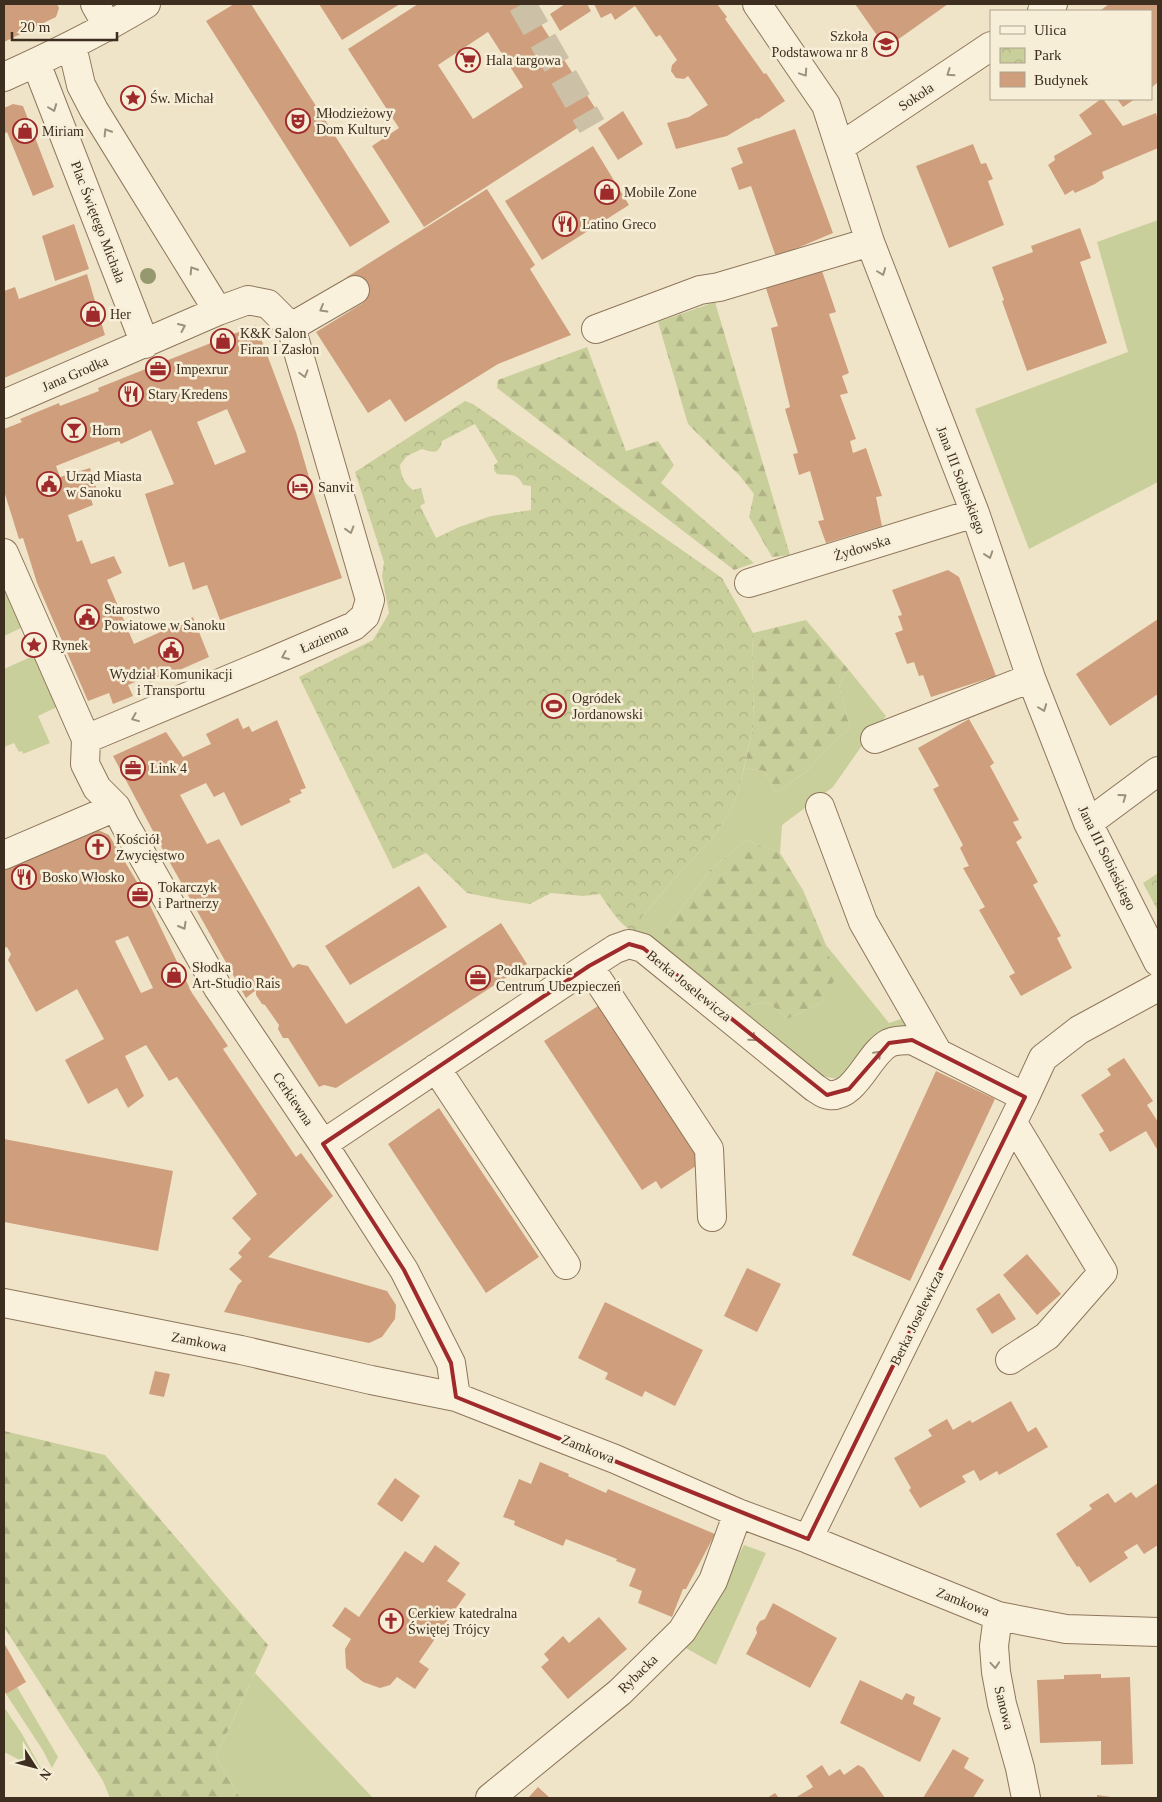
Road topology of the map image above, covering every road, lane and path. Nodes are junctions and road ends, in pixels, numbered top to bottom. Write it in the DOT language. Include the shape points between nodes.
graph roads {
  1 [pos="146,4"];
  2 [pos="757,4"];
  3 [pos="101,16"];
  4 [pos="72,46"];
  5 [pos="990,47"];
  6 [pos="36,63"];
  7 [pos="4,77"];
  8 [pos="840,147"];
  9 [pos="870,242"];
  10 [pos="355,290"];
  11 [pos="218,311"];
  12 [pos="290,327"];
  13 [pos="596,329"];
  14 [pos="145,344"];
  15 [pos="4,404"];
  16 [pos="975,513"];
  17 [pos="4,553"];
  18 [pos="749,583"];
  19 [pos="1031,678"];
  20 [pos="875,738"];
  21 [pos="86,739"];
  22 [pos="1158,771"];
  23 [pos="116,807"];
  24 [pos="820,807"];
  25 [pos="1088,823"];
  26 [pos="4,856"];
  27 [pos="1158,962"];
  28 [pos="589,966"];
  29 [pos="1158,987"];
  30 [pos="938,1052"];
  31 [pos="436,1068"];
  32 [pos="1025,1097"];
  33 [pos="1012,1122"];
  34 [pos="323,1144"];
  35 [pos="712,1217"];
  36 [pos="566,1265"];
  37 [pos="4,1303"];
  38 [pos="1010,1360"];
  39 [pos="456,1397"];
  40 [pos="738,1513"];
  41 [pos="808,1539"];
  42 [pos="998,1616"];
  43 [pos="1158,1632"];
  44 [pos="490,1798"];
  45 [pos="1026,1798"];
  1 -- 3 [label="street"];
  2 -- 8 [label="street, Jana III Sobieskiego, one-way" via="826,105"];
  3 -- 4 [label="street"];
  4 -- 6 [label="street"];
  11 -- 4 [label="street, one-way" via="94,110 81,85"];
  5 -- 8 [label="street, Sokoła, one-way"];
  6 -- 7 [label="street"];
  6 -- 14 [label="street, Plac Świętego Michała, one-way"];
  8 -- 9 [label="street, Jana III Sobieskiego"];
  9 -- 13 [label="street" via="719,288 700,290"];
  9 -- 16 [label="street, Jana III Sobieskiego, one-way"];
  10 -- 12 [label="street, one-way"];
  11 -- 12 [label="street" via="248,300 268,304"];
  14 -- 11 [label="street, one-way"];
  12 -- 21 [label="street, Łazienna, one-way" via="370,600 364,616 354,626 325,640"];
  14 -- 15 [label="street, Jana Grodka"];
  16 -- 18 [label="street, Żydowska"];
  16 -- 19 [label="street, Jana III Sobieskiego, one-way"];
  17 -- 21 [label="street"];
  19 -- 20 [label="street"];
  19 -- 25 [label="street, Jana III Sobieskiego, one-way"];
  21 -- 23 [label="street" via="85,764 97,788"];
  25 -- 22 [label="street, one-way"];
  23 -- 26 [label="street"];
  23 -- 34 [label="street, Cerkiewna, one-way" via="218,988"];
  24 -- 30 [label="street" via="863,922"];
  25 -- 27 [label="street, Jana III Sobieskiego"];
  28 -- 30 [label="street, Berka Joselewicza, one-way" via="629,944 643,948 827,1095 837,1095 849,1089 889,1043 912,1040"];
  28 -- 31 [label="street, Berka Joselewicza"];
  28 -- 35 [label="street" via="709,1149"];
  29 -- 32 [label="street, Berka Joselewicza" via="1078,1030 1043,1058"];
  30 -- 32 [label="street, Berka Joselewicza"];
  31 -- 34 [label="street, Berka Joselewicza"];
  31 -- 36 [label="street"];
  32 -- 33 [label="street, Berka Joselewicza"];
  33 -- 38 [label="street" via="1103,1272 1047,1336"];
  33 -- 41 [label="street, Berka Joselewicza"];
  34 -- 39 [label="street, Cerkiewna" via="404,1270 451,1363"];
  37 -- 39 [label="street, Zamkowa"];
  39 -- 40 [label="street, Zamkowa" via="615,1459"];
  40 -- 41 [label="street, Zamkowa"];
  40 -- 44 [label="street, Rybacka" via="713,1580 682,1631 620,1692"];
  41 -- 42 [label="street, Zamkowa"];
  42 -- 43 [label="street, Zamkowa" via="1066,1629"];
  42 -- 45 [label="street, Sanowa, one-way" via="994,1646 996,1672"];
}
